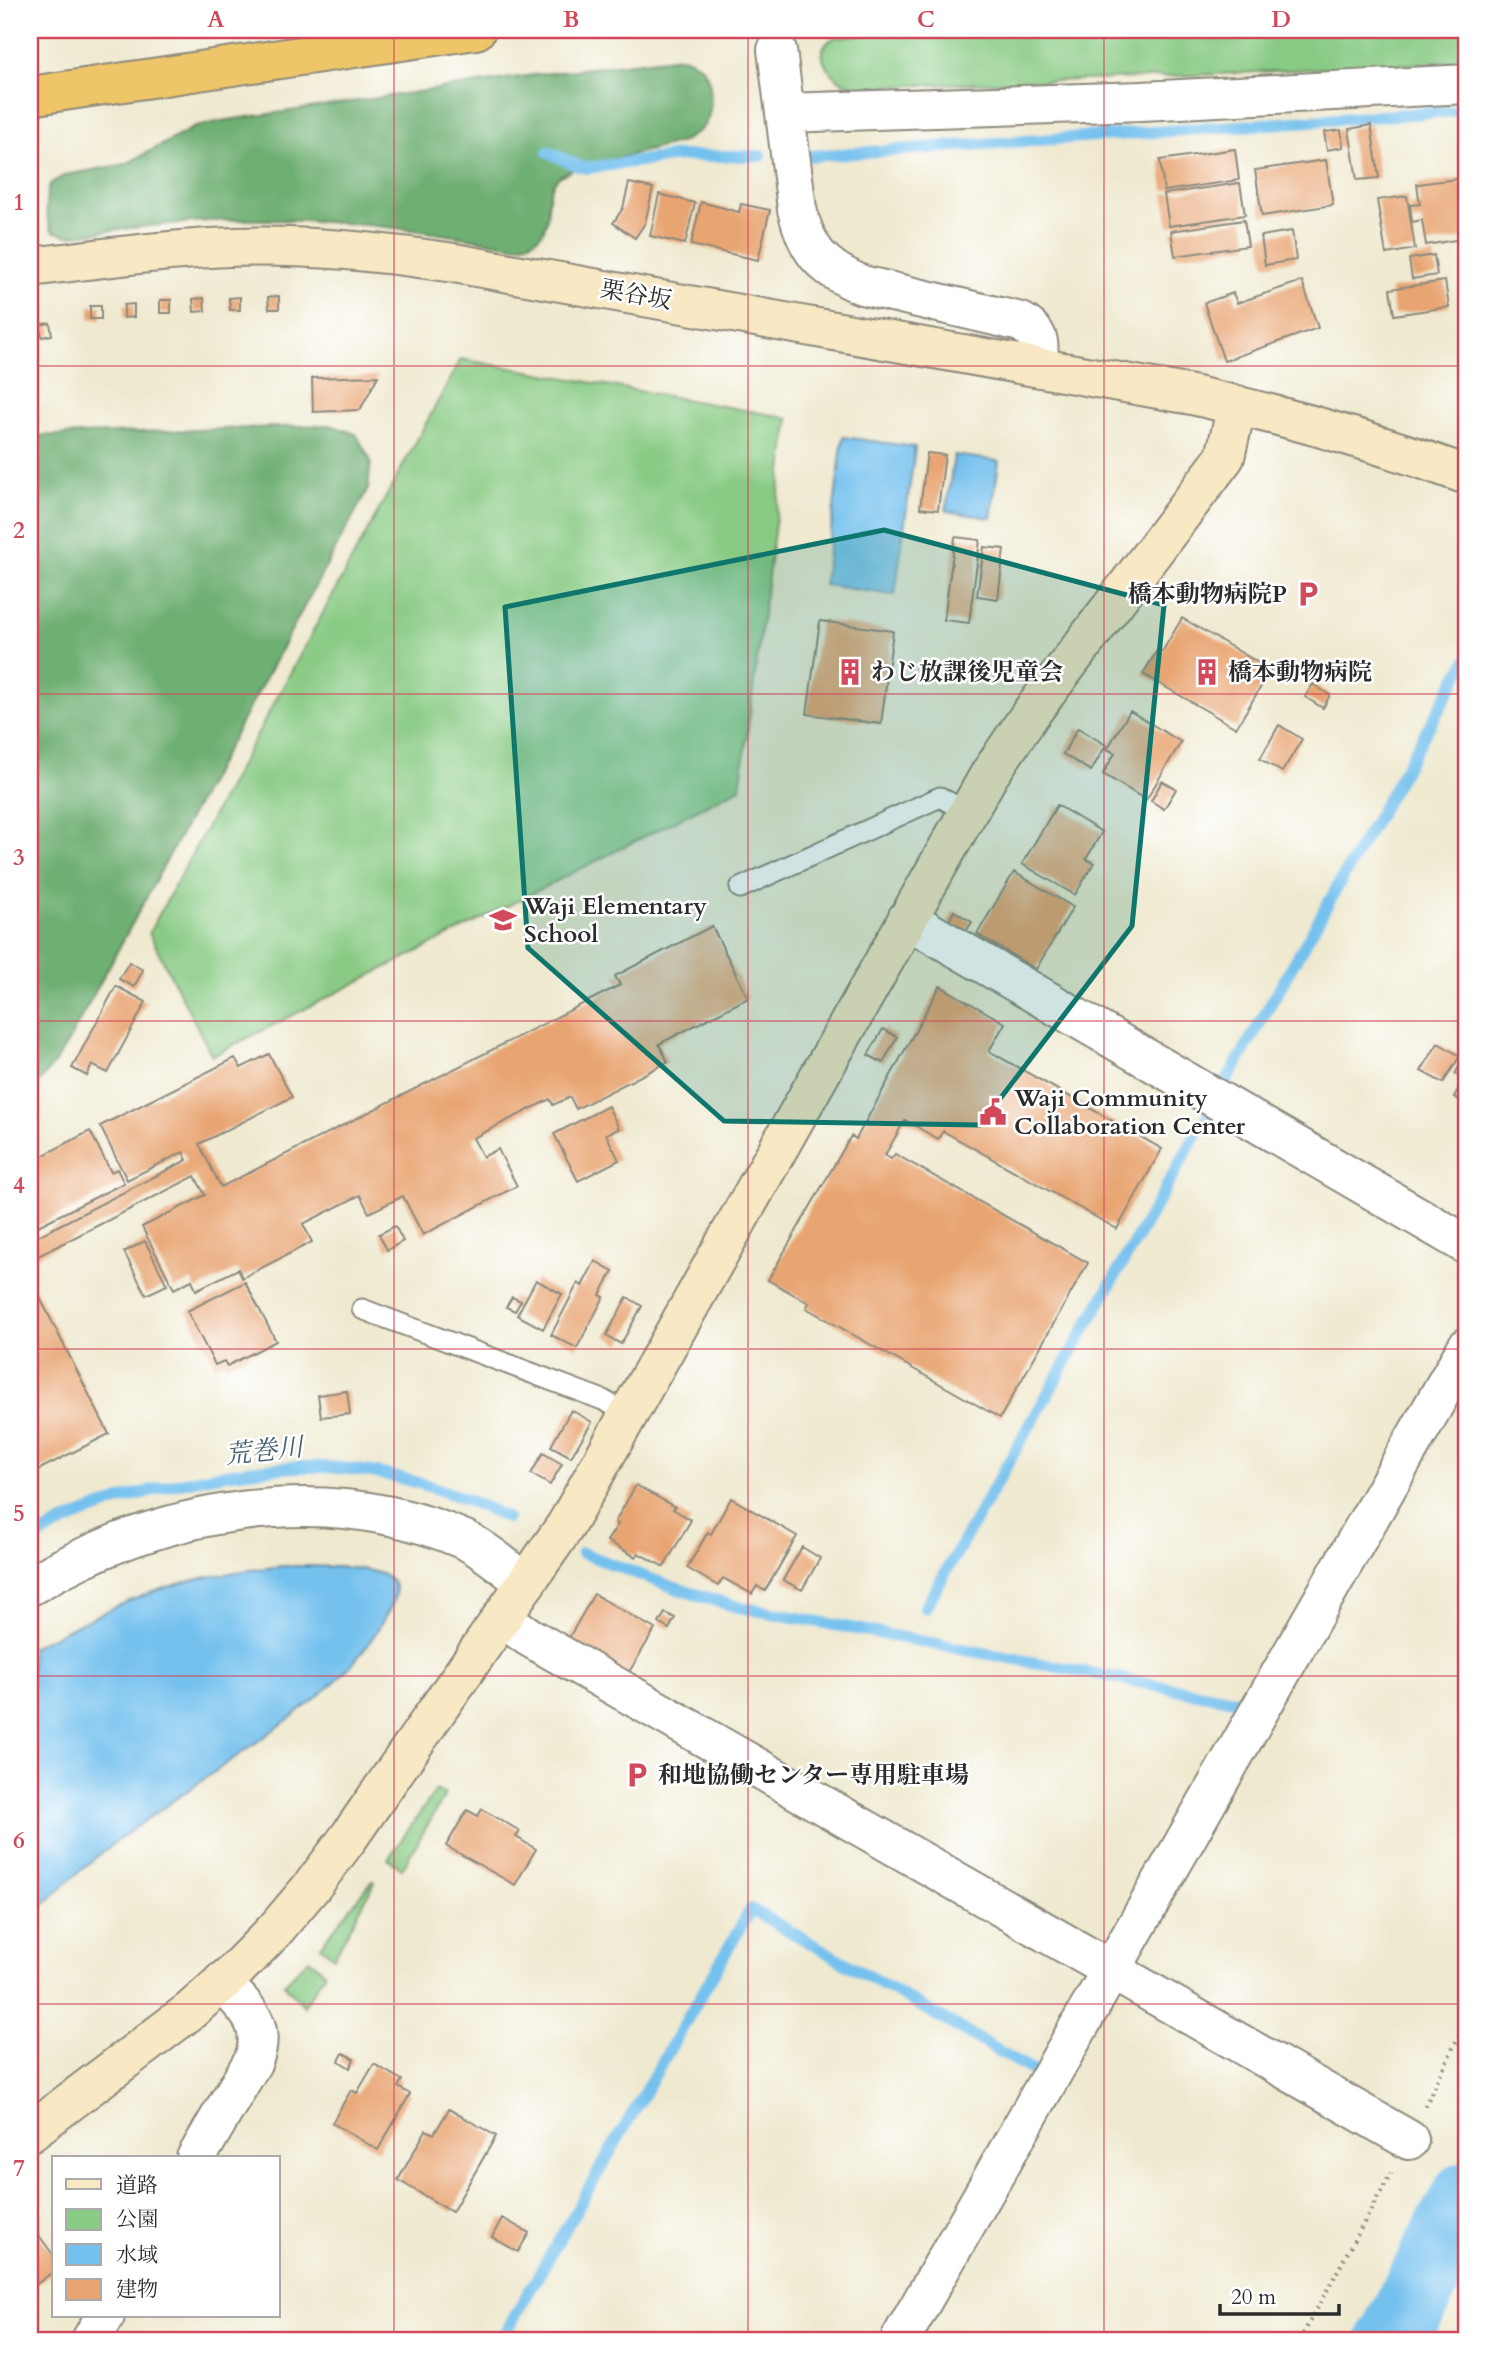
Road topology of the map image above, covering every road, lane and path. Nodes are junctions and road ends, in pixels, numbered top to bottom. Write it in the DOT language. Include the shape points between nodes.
graph roads {
  1 [pos="476,30"];
  2 [pos="777,50"];
  3 [pos="1467,84"];
  4 [pos="30,96"];
  5 [pos="785,113"];
  6 [pos="30,267"];
  7 [pos="1036,367"];
  8 [pos="1237,405"];
  9 [pos="1467,475"];
  10 [pos="967,812"];
  11 [pos="740,888"];
  12 [pos="907,919"];
  13 [pos="1467,1245"];
  14 [pos="362,1310"];
  15 [pos="1467,1347"];
  16 [pos="629,1414"];
  17 [pos="526,1583"];
  18 [pos="30,1586"];
  19 [pos="502,1618"];
  20 [pos="1112,1970"];
  21 [pos="222,1982"];
  22 [pos="1467,2019"];
  23 [pos="30,2132"];
  24 [pos="1409,2140"];
  25 [pos="197,2156"];
  26 [pos="104,2318"];
  27 [pos="91,2340"];
  28 [pos="900,2340"];
  29 [pos="1300,2340"];
  1 -- 4 [label="highway"];
  2 -- 5 [label="street"];
  3 -- 5 [label="street"];
  5 -- 7 [label="street" via="797,209 803,235 817,257 837,275 862,285 1031,328 1038,339"];
  6 -- 7 [label="street, 栗谷坂" via="211,248 333,248 394,254"];
  7 -- 8 [label="street, 栗谷坂"];
  8 -- 9 [label="street, 栗谷坂" via="1336,431"];
  8 -- 10 [label="street" via="1225,457 1031,713"];
  10 -- 11 [label="lane" via="940,797"];
  10 -- 12 [label="street"];
  12 -- 13 [label="street"];
  12 -- 16 [label="street"];
  14 -- 16 [label="lane" via="603,1400"];
  15 -- 20 [label="street"];
  16 -- 17 [label="street" via="566,1525"];
  17 -- 18 [label="street" via="467,1541 407,1519 344,1507 280,1507 166,1526 111,1544"];
  17 -- 19 [label="street"];
  19 -- 20 [label="street"];
  19 -- 21 [label="street" via="313,1885"];
  20 -- 24 [label="street"];
  20 -- 28 [label="street"];
  21 -- 23 [label="street"];
  21 -- 25 [label="street" via="255,2021 258,2048"];
  22 -- 24 [label="path"];
  24 -- 29 [label="path"];
  26 -- 27 [label="street"];
}
